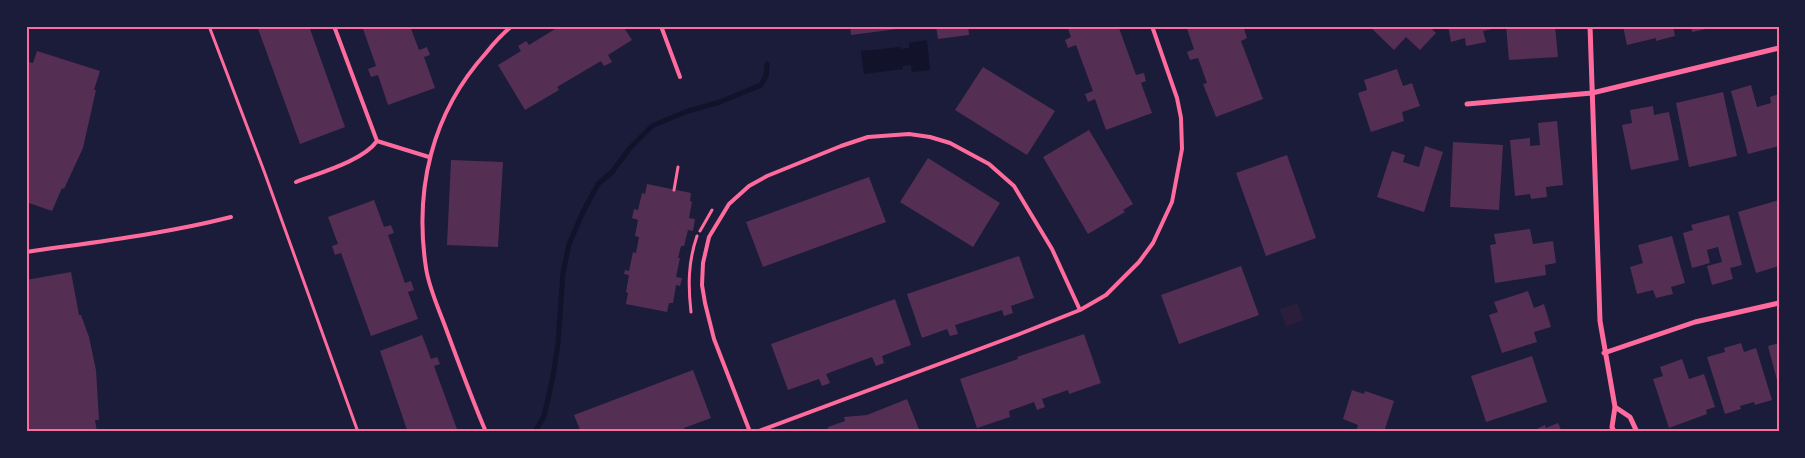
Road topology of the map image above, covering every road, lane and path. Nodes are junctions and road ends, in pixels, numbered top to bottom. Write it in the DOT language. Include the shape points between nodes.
graph roads {
  1 [pos="208,26"];
  2 [pos="334,26"];
  3 [pos="512,26"];
  4 [pos="661,26"];
  5 [pos="1152,26"];
  6 [pos="1590,26"];
  7 [pos="1779,48"];
  8 [pos="680,77"];
  9 [pos="1592,93"];
  10 [pos="1467,104"];
  11 [pos="378,142"];
  12 [pos="429,157"];
  13 [pos="678,167"];
  14 [pos="296,182"];
  15 [pos="674,190"];
  16 [pos="231,217"];
  17 [pos="26,252"];
  18 [pos="1779,303"];
  19 [pos="1080,310"];
  20 [pos="1604,353"];
  21 [pos="1615,407"];
  22 [pos="358,432"];
  23 [pos="486,432"];
  24 [pos="750,432"];
  25 [pos="756,432"];
  26 [pos="1614,432"];
  27 [pos="1637,432"];
  1 -- 22 [label="path"];
  2 -- 11 [label="lane"];
  3 -- 12 [label="lane" via="476,64 457,91 447,108"];
  4 -- 8 [label="lane"];
  5 -- 19 [label="lane" via="1181,118 1182,149 1172,202 1153,243 1139,262 1106,295"];
  6 -- 9 [label="street"];
  7 -- 9 [label="street"];
  9 -- 10 [label="street"];
  9 -- 20 [label="street" via="1600,322"];
  11 -- 12 [label="lane"];
  11 -- 14 [label="lane" via="361,156"];
  12 -- 23 [label="lane" via="423,200 426,269 456,358"];
  13 -- 15 [label="path"];
  16 -- 17 [label="lane" via="205,224"];
  18 -- 20 [label="street" via="1695,322"];
  19 -- 24 [label="lane" via="1052,249 1014,186 989,164 950,143 909,134 868,138 841,146 750,186 729,204 709,237 703,264 705,303 714,339"];
  19 -- 25 [label="lane"];
  20 -- 21 [label="street"];
  21 -- 26 [label="street"];
  21 -- 27 [label="street" via="1630,417"];
}
